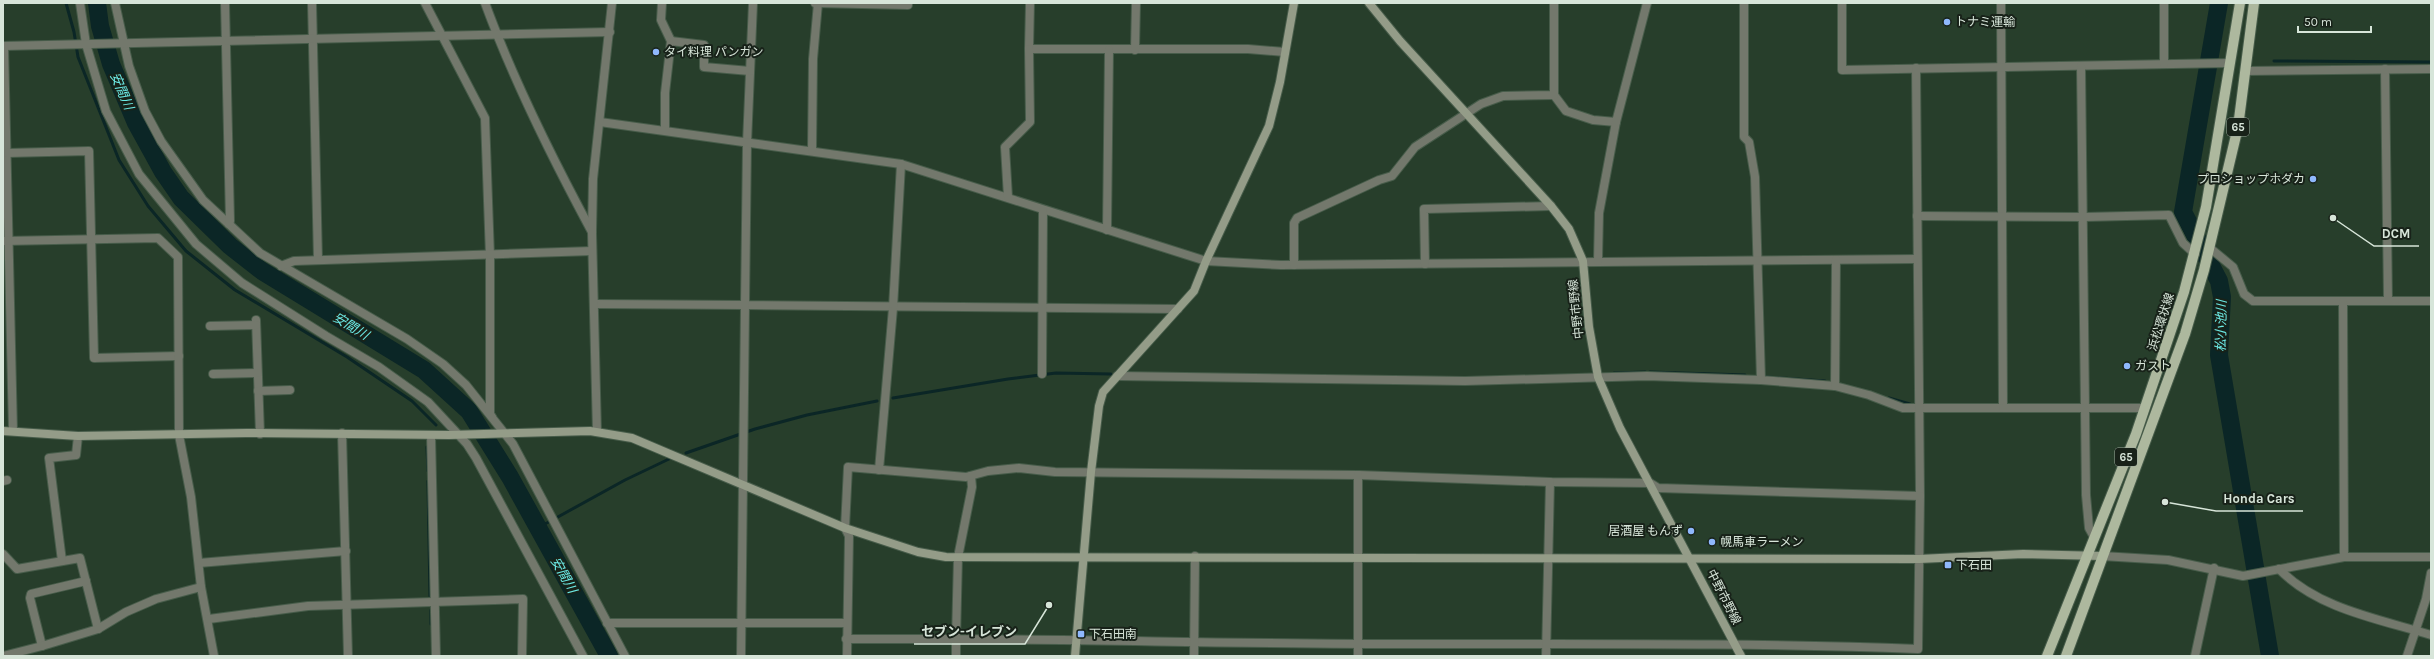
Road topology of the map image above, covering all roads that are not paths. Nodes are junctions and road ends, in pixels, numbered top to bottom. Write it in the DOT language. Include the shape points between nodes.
graph roads {
  1 [pos="80,3"];
  2 [pos="115,3"];
  3 [pos="225,3"];
  4 [pos="312,3"];
  5 [pos="425,3"];
  6 [pos="485,3"];
  7 [pos="612,3"];
  8 [pos="662,3"];
  9 [pos="753,3"];
  10 [pos="817,3"];
  11 [pos="908,3"];
  12 [pos="1030,3"];
  13 [pos="1136,3"];
  14 [pos="1294,3"];
  15 [pos="1369,3"];
  16 [pos="1554,3"];
  17 [pos="1647,3"];
  18 [pos="1744,3"];
  19 [pos="1842,3"];
  20 [pos="2001,3"];
  21 [pos="2164,3"];
  22 [pos="2240,3"];
  23 [pos="2254,3"];
  24 [pos="610,32"];
  25 [pos="496,33"];
  26 [pos="442,36"];
  27 [pos="313,38"];
  28 [pos="226,41"];
  29 [pos="671,42"];
  30 [pos="124,43"];
  31 [pos="82,44"];
  32 [pos="4,46"];
  33 [pos="1029,49"];
  34 [pos="1109,50"];
  35 [pos="1135,50"];
  36 [pos="1285,52"];
  37 [pos="2164,64"];
  38 [pos="2226,64"];
  39 [pos="2081,66"];
  40 [pos="1916,68"];
  41 [pos="2001,68"];
  42 [pos="2385,69"];
  43 [pos="2431,69"];
  44 [pos="750,71"];
  45 [pos="2244,71"];
  46 [pos="1554,95"];
  47 [pos="1467,114"];
  48 [pos="600,122"];
  49 [pos="1616,122"];
  50 [pos="665,130"];
  51 [pos="747,143"];
  52 [pos="812,151"];
  53 [pos="7,153"];
  54 [pos="902,164"];
  55 [pos="1008,197"];
  56 [pos="1551,206"];
  57 [pos="1043,210"];
  58 [pos="1917,216"];
  59 [pos="2003,217"];
  60 [pos="2084,217"];
  61 [pos="228,224"];
  62 [pos="1107,230"];
  63 [pos="592,233"];
  64 [pos="91,238"];
  65 [pos="6,241"];
  66 [pos="2210,248"];
  67 [pos="592,251"];
  68 [pos="2194,254"];
  69 [pos="490,256"];
  70 [pos="1758,259"];
  71 [pos="1916,259"];
  72 [pos="318,260"];
  73 [pos="1836,260"];
  74 [pos="1206,261"];
  75 [pos="1583,261"];
  76 [pos="1598,261"];
  77 [pos="1425,264"];
  78 [pos="1294,265"];
  79 [pos="281,266"];
  80 [pos="2388,301"];
  81 [pos="2431,301"];
  82 [pos="2344,302"];
  83 [pos="594,304"];
  84 [pos="744,305"];
  85 [pos="893,308"];
  86 [pos="1041,308"];
  87 [pos="1178,309"];
  88 [pos="210,326"];
  89 [pos="179,356"];
  90 [pos="257,373"];
  91 [pos="213,374"];
  92 [pos="1042,374"];
  93 [pos="1117,376"];
  94 [pos="1598,377"];
  95 [pos="1761,380"];
  96 [pos="1835,386"];
  97 [pos="290,390"];
  98 [pos="258,391"];
  99 [pos="1918,408"];
  100 [pos="2003,408"];
  101 [pos="2086,408"];
  102 [pos="2144,408"];
  103 [pos="3,431"];
  104 [pos="13,431"];
  105 [pos="502,432"];
  106 [pos="597,432"];
  107 [pos="342,433"];
  108 [pos="260,434"];
  109 [pos="456,434"];
  110 [pos="180,435"];
  111 [pos="431,435"];
  112 [pos="78,436"];
  113 [pos="879,470"];
  114 [pos="1091,472"];
  115 [pos="1358,475"];
  116 [pos="971,476"];
  117 [pos="1550,482"];
  118 [pos="1650,483"];
  119 [pos="742,484"];
  120 [pos="1920,496"];
  121 [pos="846,528"];
  122 [pos="2094,537"];
  123 [pos="346,551"];
  124 [pos="3,554"];
  125 [pos="1084,556"];
  126 [pos="1195,556"];
  127 [pos="2102,556"];
  128 [pos="958,557"];
  129 [pos="1360,557"];
  130 [pos="1548,557"];
  131 [pos="2087,557"];
  132 [pos="2344,557"];
  133 [pos="1690,558"];
  134 [pos="2431,558"];
  135 [pos="1919,559"];
  136 [pos="62,561"];
  137 [pos="199,563"];
  138 [pos="2214,568"];
  139 [pos="2279,569"];
  140 [pos="2431,573"];
  141 [pos="86,581"];
  142 [pos="201,587"];
  143 [pos="435,602"];
  144 [pos="347,604"];
  145 [pos="209,619"];
  146 [pos="741,622"];
  147 [pos="607,623"];
  148 [pos="847,623"];
  149 [pos="98,629"];
  150 [pos="2416,631"];
  151 [pos="2431,635"];
  152 [pos="846,639"];
  153 [pos="956,639"];
  154 [pos="1077,640"];
  155 [pos="1194,642"];
  156 [pos="1358,642"];
  157 [pos="1546,642"];
  158 [pos="1735,645"];
  159 [pos="42,646"];
  160 [pos="1916,653"];
  161 [pos="3,656"];
  162 [pos="214,656"];
  163 [pos="348,656"];
  164 [pos="436,656"];
  165 [pos="522,656"];
  166 [pos="583,656"];
  167 [pos="625,656"];
  168 [pos="741,656"];
  169 [pos="846,656"];
  170 [pos="956,656"];
  171 [pos="1076,656"];
  172 [pos="1194,656"];
  173 [pos="1358,656"];
  174 [pos="1546,656"];
  175 [pos="1741,656"];
  176 [pos="2047,656"];
  177 [pos="2066,656"];
  178 [pos="2195,656"];
  179 [pos="2407,656"];
  1 -- 31 [label="street"];
  2 -- 30 [label="street"];
  3 -- 28 [label="street"];
  4 -- 27 [label="street"];
  5 -- 26 [label="street"];
  6 -- 25 [label="street"];
  7 -- 24 [label="street"];
  8 -- 29 [label="street" via="661,20"];
  9 -- 44 [label="street"];
  10 -- 11 [label="street" via="908,6"];
  10 -- 52 [label="street" via="813,58"];
  12 -- 33 [label="street"];
  13 -- 35 [label="street"];
  14 -- 36 [label="street"];
  15 -- 47 [label="street, 中野市野線"];
  16 -- 46 [label="street"];
  17 -- 49 [label="street"];
  18 -- 70 [label="street" via="1744,137 1749,142 1755,177"];
  19 -- 40 [label="street" via="1842,70"];
  20 -- 41 [label="street"];
  21 -- 37 [label="street"];
  22 -- 38 [label="main road, 浜松環状線 / 65"];
  23 -- 45 [label="main road, 65"];
  24 -- 25 [label="street"];
  24 -- 48 [label="street"];
  25 -- 26 [label="street"];
  25 -- 63 [label="street" via="554,160"];
  26 -- 27 [label="street"];
  26 -- 69 [label="street" via="485,118"];
  27 -- 28 [label="street"];
  27 -- 72 [label="street"];
  28 -- 30 [label="street"];
  28 -- 61 [label="street" via="230,213"];
  29 -- 44 [label="street" via="704,45 704,67"];
  29 -- 50 [label="street" via="665,93"];
  30 -- 31 [label="street"];
  30 -- 61 [label="street" via="129,66 145,111 161,141 203,200"];
  31 -- 32 [label="street"];
  31 -- 109 [label="street" via="106,111 139,174 196,244 242,283 379,367 428,402"];
  32 -- 53 [label="street"];
  33 -- 34 [label="street"];
  33 -- 55 [label="street" via="1030,122 1005,147"];
  34 -- 35 [label="street"];
  34 -- 62 [label="street"];
  35 -- 36 [label="street" via="1248,49"];
  36 -- 74 [label="street" via="1269,126"];
  37 -- 38 [label="street"];
  37 -- 39 [label="street"];
  38 -- 68 [label="main road, 浜松環状線 / 65" via="2201,226"];
  39 -- 41 [label="street"];
  39 -- 60 [label="street"];
  40 -- 41 [label="street"];
  40 -- 58 [label="street"];
  41 -- 59 [label="street"];
  42 -- 43 [label="street"];
  42 -- 45 [label="street"];
  42 -- 80 [label="street"];
  44 -- 51 [label="street"];
  45 -- 66 [label="main road, 65" via="2238,127"];
  46 -- 47 [label="street" via="1503,96 1481,104"];
  46 -- 49 [label="street" via="1566,110 1593,120"];
  47 -- 56 [label="street, 中野市野線"];
  47 -- 78 [label="street" via="1412,150 1392,176 1297,218 1294,223"];
  48 -- 50 [label="street"];
  48 -- 63 [label="street" via="593,179"];
  49 -- 76 [label="street" via="1599,213"];
  50 -- 51 [label="street"];
  51 -- 52 [label="street"];
  51 -- 84 [label="street"];
  52 -- 54 [label="street"];
  53 -- 64 [label="street" via="90,151"];
  53 -- 65 [label="street"];
  54 -- 55 [label="street"];
  54 -- 85 [label="street"];
  55 -- 57 [label="street"];
  56 -- 75 [label="street, 中野市野線" via="1569,229"];
  56 -- 77 [label="street" via="1424,208"];
  57 -- 62 [label="street"];
  57 -- 86 [label="street"];
  58 -- 59 [label="street"];
  58 -- 71 [label="street"];
  59 -- 60 [label="street"];
  59 -- 100 [label="street"];
  60 -- 68 [label="street" via="2169,215 2183,243"];
  60 -- 101 [label="street"];
  61 -- 79 [label="street" via="260,253"];
  62 -- 74 [label="street"];
  63 -- 67 [label="street"];
  64 -- 65 [label="street"];
  64 -- 89 [label="street" via="158,238 178,257"];
  64 -- 89 [label="street" via="94,358"];
  65 -- 104 [label="street"];
  66 -- 82 [label="street" via="2233,267 2244,294 2253,301"];
  66 -- 127 [label="main road, 65" via="2185,334"];
  67 -- 69 [label="street"];
  67 -- 83 [label="street"];
  68 -- 102 [label="main road, 浜松環状線 / 65" via="2163,359"];
  69 -- 72 [label="street"];
  69 -- 105 [label="street" via="490,414"];
  70 -- 73 [label="street"];
  70 -- 76 [label="street"];
  70 -- 95 [label="street"];
  71 -- 73 [label="street"];
  71 -- 99 [label="street"];
  72 -- 79 [label="street" via="294,261"];
  73 -- 96 [label="street"];
  74 -- 78 [label="street"];
  74 -- 87 [label="street" via="1194,291"];
  75 -- 76 [label="street"];
  75 -- 77 [label="street"];
  75 -- 94 [label="street, 中野市野線" via="1589,327"];
  77 -- 78 [label="street"];
  79 -- 105 [label="street" via="407,339 443,364 466,385"];
  80 -- 81 [label="street"];
  80 -- 82 [label="street"];
  82 -- 132 [label="street"];
  83 -- 84 [label="street"];
  83 -- 106 [label="street"];
  84 -- 85 [label="street"];
  84 -- 119 [label="street"];
  85 -- 86 [label="street"];
  85 -- 113 [label="street"];
  86 -- 87 [label="street"];
  86 -- 92 [label="street"];
  87 -- 93 [label="street"];
  88 -- 90 [label="street" via="256,323"];
  89 -- 110 [label="street"];
  90 -- 91 [label="street"];
  90 -- 98 [label="street"];
  93 -- 94 [label="street" via="1465,381"];
  93 -- 114 [label="street" via="1103,392 1099,406"];
  94 -- 95 [label="street"];
  94 -- 118 [label="street, 中野市野線" via="1620,428"];
  95 -- 96 [label="street"];
  96 -- 99 [label="street" via="1870,395 1903,408"];
  97 -- 98 [label="street"];
  98 -- 108 [label="street"];
  99 -- 100 [label="street"];
  99 -- 120 [label="street"];
  100 -- 101 [label="street"];
  101 -- 102 [label="street"];
  101 -- 122 [label="street" via="2086,495 2089,528"];
  102 -- 122 [label="main road, 浜松環状線 / 65"];
  103 -- 104 [label="street"];
  104 -- 112 [label="street"];
  105 -- 106 [label="street"];
  105 -- 109 [label="street"];
  105 -- 147 [label="street" via="521,458"];
  106 -- 119 [label="street" via="632,438"];
  107 -- 108 [label="street"];
  107 -- 111 [label="street"];
  107 -- 123 [label="street"];
  108 -- 110 [label="street"];
  109 -- 111 [label="street"];
  109 -- 166 [label="street" via="467,444 476,458"];
  110 -- 112 [label="street"];
  110 -- 137 [label="street"];
  111 -- 143 [label="street"];
  112 -- 136 [label="street" via="76,455 50,458"];
  113 -- 116 [label="street"];
  113 -- 121 [label="street" via="848,467"];
  114 -- 115 [label="street"];
  114 -- 116 [label="street" via="1019,468 988,470"];
  114 -- 125 [label="street"];
  115 -- 117 [label="street"];
  115 -- 129 [label="street"];
  116 -- 128 [label="street" via="972,487"];
  117 -- 118 [label="street"];
  117 -- 130 [label="street"];
  118 -- 120 [label="street" via="1658,488"];
  118 -- 133 [label="street, 中野市野線"];
  119 -- 121 [label="street"];
  119 -- 146 [label="street"];
  120 -- 135 [label="street"];
  121 -- 128 [label="street" via="918,552"];
  121 -- 148 [label="street" via="849,536"];
  122 -- 131 [label="main road, 浜松環状線 / 65"];
  123 -- 137 [label="street"];
  123 -- 144 [label="street"];
  124 -- 136 [label="street" via="17,569"];
  125 -- 126 [label="street"];
  125 -- 128 [label="street"];
  125 -- 154 [label="street"];
  126 -- 129 [label="street"];
  126 -- 155 [label="street"];
  127 -- 131 [label="street"];
  127 -- 138 [label="street" via="2168,560"];
  127 -- 177 [label="main road, 65"];
  128 -- 153 [label="street"];
  129 -- 130 [label="street"];
  129 -- 156 [label="street"];
  130 -- 133 [label="street"];
  130 -- 157 [label="street"];
  131 -- 135 [label="street" via="2023,554"];
  131 -- 176 [label="main road, 浜松環状線 / 65"];
  132 -- 134 [label="street"];
  132 -- 139 [label="street"];
  133 -- 135 [label="street"];
  133 -- 158 [label="street, 中野市野線"];
  135 -- 160 [label="street"];
  136 -- 141 [label="street" via="80,558"];
  137 -- 142 [label="street"];
  138 -- 139 [label="street" via="2243,576"];
  138 -- 178 [label="street"];
  139 -- 150 [label="street" via="2293,583 2333,605"];
  140 -- 150 [label="street"];
  141 -- 149 [label="street"];
  141 -- 159 [label="street" via="32,594 30,598"];
  142 -- 145 [label="street"];
  142 -- 149 [label="street" via="156,599 126,612"];
  143 -- 144 [label="street"];
  143 -- 164 [label="street"];
  143 -- 165 [label="street" via="523,599"];
  144 -- 145 [label="street" via="308,606"];
  144 -- 163 [label="street"];
  145 -- 162 [label="street"];
  146 -- 147 [label="street"];
  146 -- 148 [label="street"];
  146 -- 168 [label="street"];
  147 -- 167 [label="street"];
  148 -- 152 [label="street"];
  149 -- 159 [label="street"];
  150 -- 151 [label="street"];
  150 -- 179 [label="street"];
  152 -- 153 [label="street"];
  152 -- 169 [label="street"];
  153 -- 154 [label="street"];
  153 -- 170 [label="street"];
  154 -- 155 [label="street"];
  154 -- 171 [label="street"];
  155 -- 156 [label="street"];
  155 -- 172 [label="street"];
  156 -- 157 [label="street"];
  156 -- 173 [label="street"];
  157 -- 158 [label="street" via="1589,645"];
  157 -- 174 [label="street"];
  158 -- 160 [label="street"];
  158 -- 175 [label="street, 中野市野線"];
  159 -- 161 [label="street"];
}
